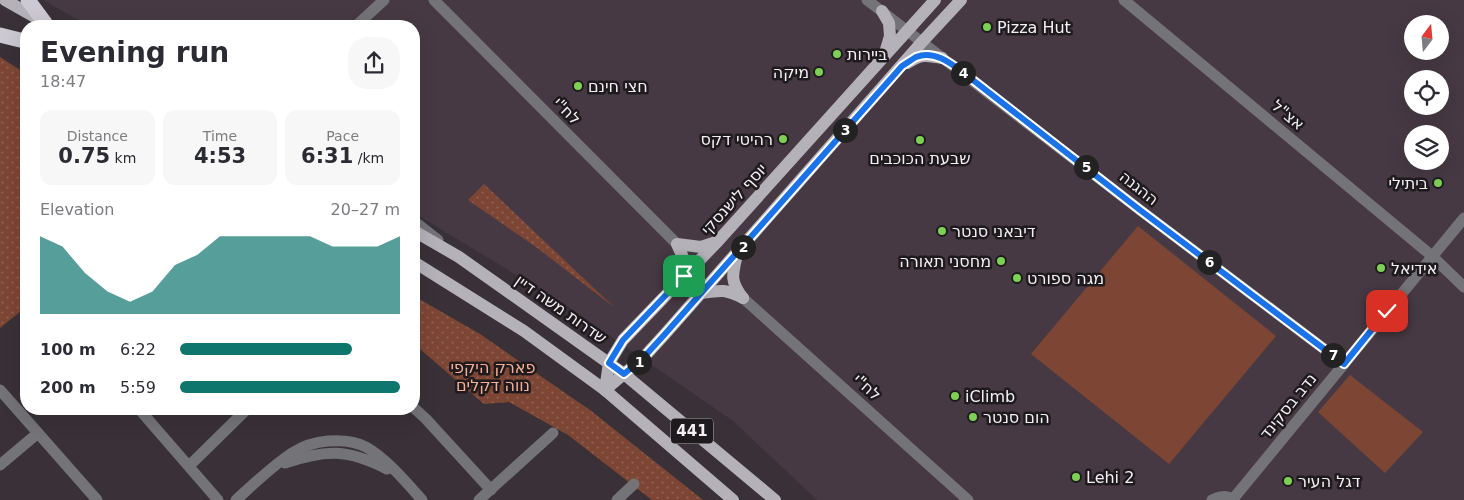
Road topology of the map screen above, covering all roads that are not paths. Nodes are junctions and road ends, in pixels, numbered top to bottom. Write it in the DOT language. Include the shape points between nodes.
graph roads {
  1 [pos="5,0"];
  2 [pos="28,0"];
  3 [pos="384,0"];
  4 [pos="434,0"];
  5 [pos="867,0"];
  6 [pos="935,0"];
  7 [pos="961,0"];
  8 [pos="1124,0"];
  9 [pos="882,11"];
  10 [pos="39,20"];
  11 [pos="44,20"];
  12 [pos="362,20"];
  13 [pos="0,29"];
  14 [pos="907,31"];
  15 [pos="0,35"];
  16 [pos="20,40"];
  17 [pos="20,41"];
  18 [pos="922,42"];
  19 [pos="884,56"];
  20 [pos="942,58"];
  21 [pos="902,66"];
  22 [pos="1464,218"];
  23 [pos="420,226"];
  24 [pos="420,234"];
  25 [pos="718,242"];
  26 [pos="677,244"];
  27 [pos="738,253"];
  28 [pos="1432,256"];
  29 [pos="459,257"];
  30 [pos="420,266"];
  31 [pos="1448,271"];
  32 [pos="684,276"];
  33 [pos="1416,276"];
  34 [pos="1464,288"];
  35 [pos="702,293"];
  36 [pos="744,298"];
  37 [pos="609,363"];
  38 [pos="1344,364"];
  39 [pos="624,374"];
  40 [pos="0,390"];
  41 [pos="605,390"];
  42 [pos="20,413"];
  43 [pos="420,413"];
  44 [pos="22,415"];
  45 [pos="144,415"];
  46 [pos="241,415"];
  47 [pos="38,433"];
  48 [pos="553,433"];
  49 [pos="0,465"];
  50 [pos="189,466"];
  51 [pos="634,484"];
  52 [pos="491,490"];
  53 [pos="97,500"];
  54 [pos="218,500"];
  55 [pos="236,500"];
  56 [pos="422,500"];
  57 [pos="479,500"];
  58 [pos="616,500"];
  59 [pos="733,500"];
  60 [pos="775,500"];
  61 [pos="968,500"];
  62 [pos="1212,500"];
  63 [pos="1234,500"];
  1 -- 10 [label="main road"];
  2 -- 11 [label="highway"];
  3 -- 12 [label="street"];
  4 -- 26 [label="street, לח\"י"];
  5 -- 9 [label="street, ההגנה"];
  6 -- 14 [label="main road, יוסף לישנסקי"];
  7 -- 18 [label="main road"];
  8 -- 28 [label="street, אצ\"ל"];
  9 -- 14 [label="street, ההגנה"];
  9 -- 19 [label="main road" via="889,22 890,36"];
  13 -- 16 [label="main road"];
  14 -- 18 [label="street, ההגנה"];
  14 -- 19 [label="main road, יוסף לישנסקי"];
  15 -- 17 [label="highway"];
  18 -- 20 [label="street, ההגנה"];
  18 -- 21 [label="main road"];
  19 -- 25 [label="main road, יוסף לישנסקי"];
  20 -- 21 [label="main road" via="918,56"];
  20 -- 38 [label="street, ההגנה"];
  21 -- 27 [label="main road"];
  22 -- 28 [label="street, נדב בסקינד"];
  23 -- 29 [label="street"];
  24 -- 29 [label="main road, שדרות משה דיין / 441"];
  25 -- 26 [label="main road" via="701,247"];
  25 -- 32 [label="main road, יוסף לישנסקי"];
  26 -- 32 [label="main road" via="685,262"];
  27 -- 35 [label="main road"];
  27 -- 36 [label="main road" via="733,279"];
  28 -- 31 [label="street, אצ\"ל"];
  28 -- 33 [label="street, נדב בסקינד"];
  29 -- 37 [label="main road, שדרות משה דיין / 441"];
  30 -- 41 [label="main road, 441" via="524,331"];
  31 -- 33 [label="street" via="1426,270"];
  31 -- 34 [label="street, אצ\"ל"];
  32 -- 37 [label="main road, יוסף לישנסקי" via="623,340"];
  33 -- 38 [label="street, נדב בסקינד"];
  35 -- 36 [label="main road" via="721,290"];
  35 -- 39 [label="main road" via="644,357"];
  36 -- 61 [label="street, לח\"י"];
  37 -- 39 [label="main road, שדרות משה דיין / 441"];
  37 -- 41 [label="main road, יוסף לישנסקי"];
  38 -- 63 [label="street, נדב בסקינד"];
  39 -- 41 [label="main road"];
  39 -- 60 [label="main road, שדרות משה דיין / 441"];
  40 -- 42 [label="street"];
  41 -- 59 [label="main road, 441"];
  43 -- 52 [label="street"];
  44 -- 47 [label="street"];
  45 -- 50 [label="street"];
  46 -- 50 [label="street"];
  47 -- 49 [label="street"];
  47 -- 53 [label="street"];
  48 -- 52 [label="street"];
  50 -- 54 [label="street"];
  51 -- 58 [label="street"];
  52 -- 57 [label="street"];
  55 -- 56 [label="street" via="270,470 305,456 330,452 345,453 392,471 404,479"];
  62 -- 63 [label="street" via="1223,496"];
}
